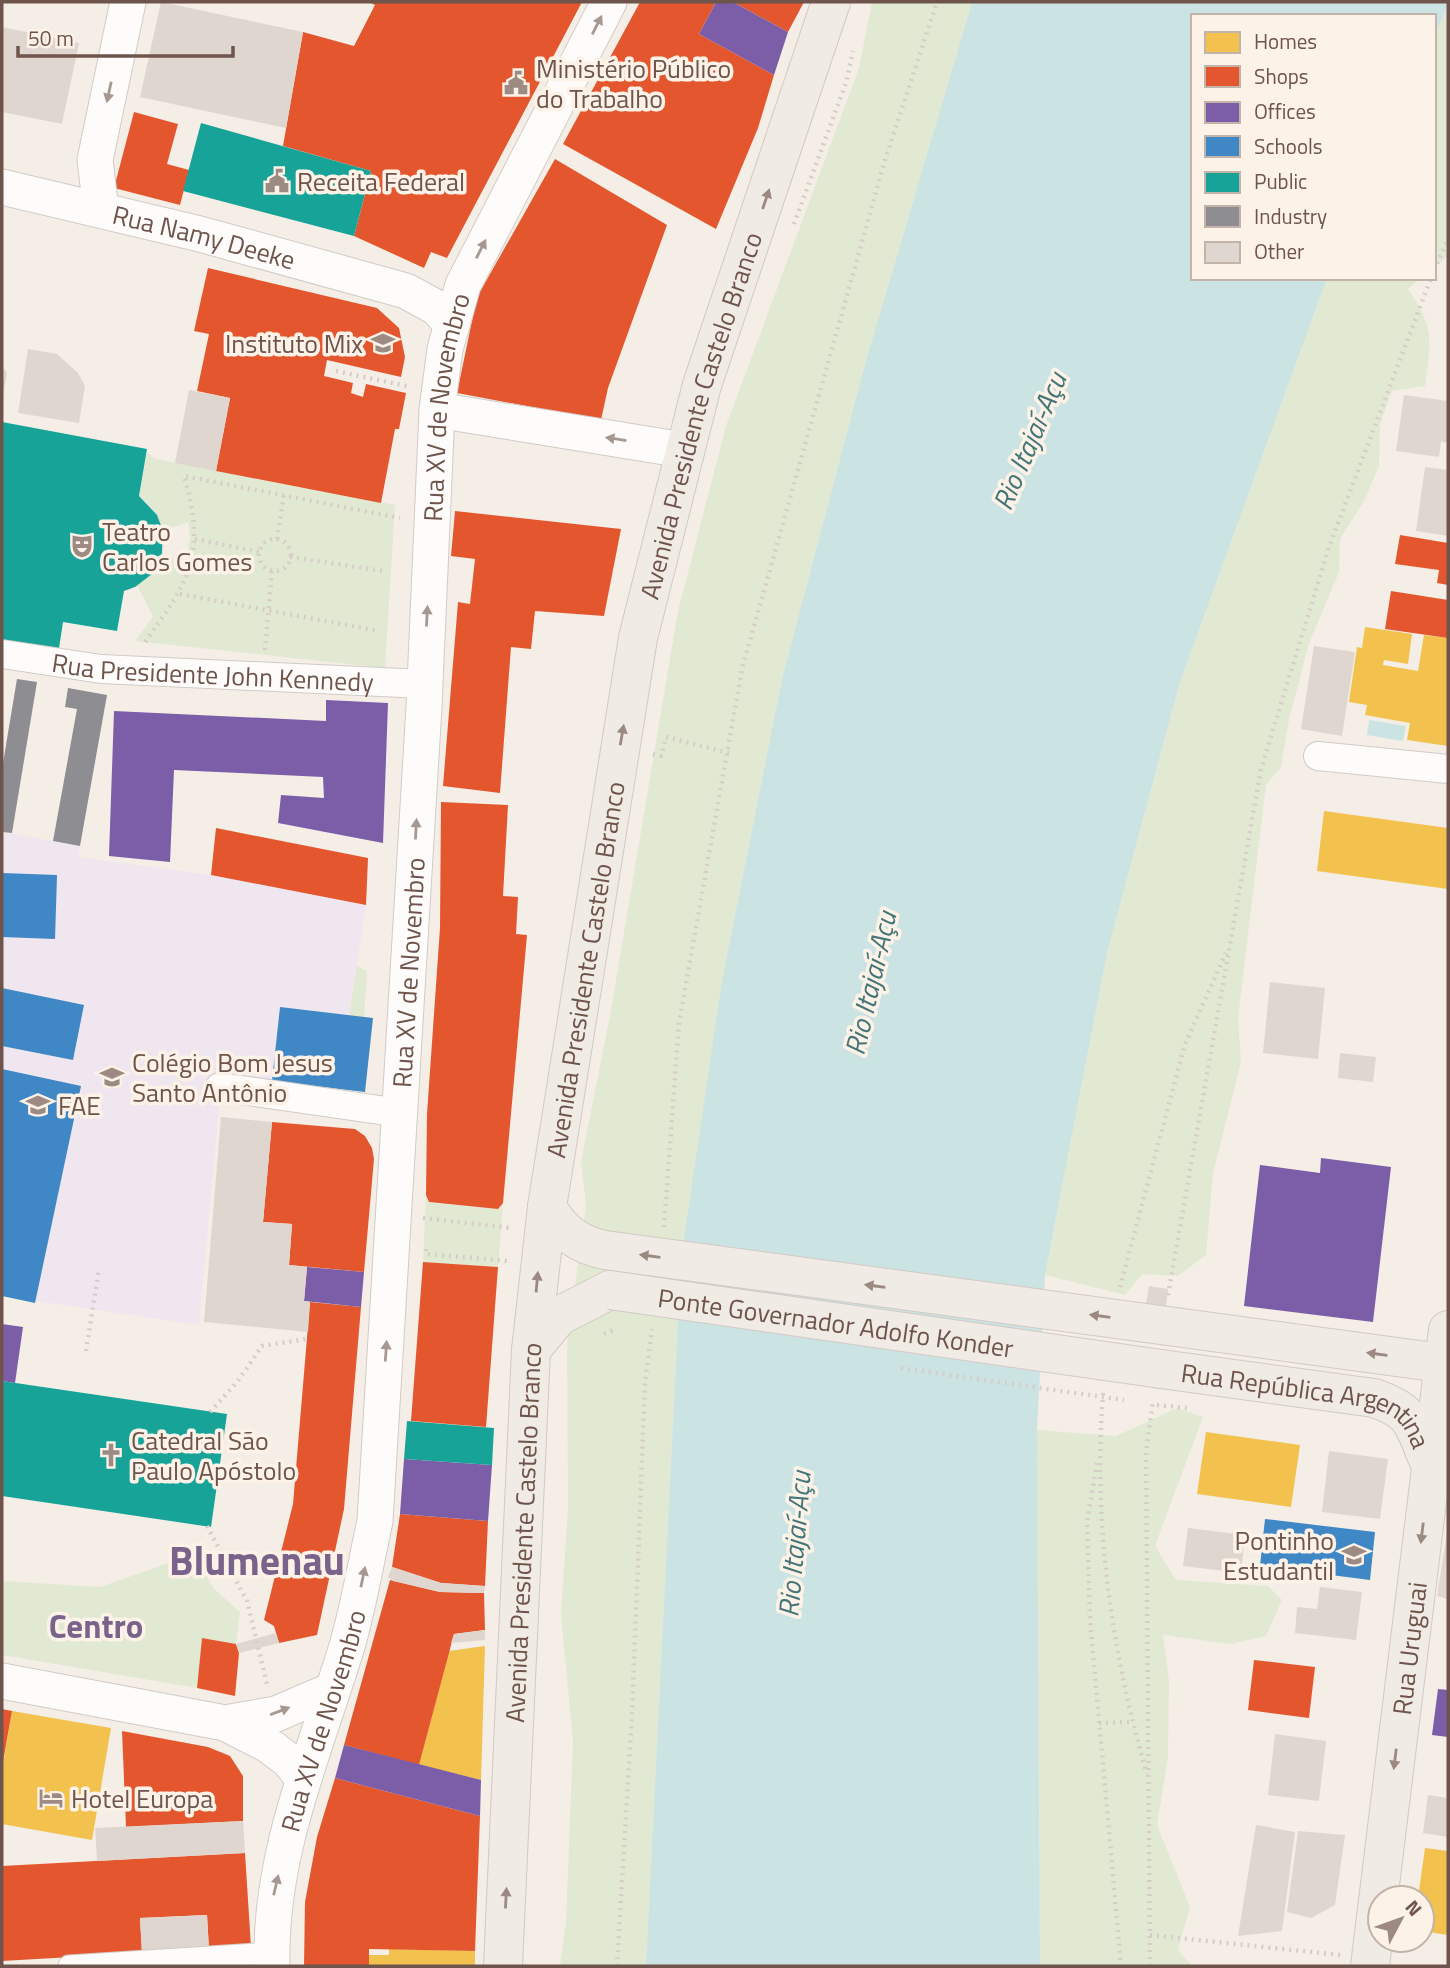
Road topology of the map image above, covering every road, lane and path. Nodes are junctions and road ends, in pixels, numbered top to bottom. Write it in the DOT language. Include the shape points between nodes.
graph roads {
  1 [pos="128,2"];
  2 [pos="609,2"];
  3 [pos="831,2"];
  4 [pos="937,2"];
  5 [pos="854,42"];
  6 [pos="94,160"];
  7 [pos="2,187"];
  8 [pos="63,201"];
  9 [pos="101,211"];
  10 [pos="792,229"];
  11 [pos="1448,240"];
  12 [pos="1436,266"];
  13 [pos="1430,280"];
  14 [pos="463,285"];
  15 [pos="407,291"];
  16 [pos="452,325"];
  17 [pos="335,371"];
  18 [pos="438,402"];
  19 [pos="683,450"];
  20 [pos="284,496"];
  21 [pos="432,524"];
  22 [pos="195,539"];
  23 [pos="276,539"];
  24 [pos="259,552"];
  25 [pos="290,557"];
  26 [pos="272,570"];
  27 [pos="383,571"];
  28 [pos="180,594"];
  29 [pos="269,610"];
  30 [pos="379,631"];
  31 [pos="142,646"];
  32 [pos="2,654"];
  33 [pos="263,674"];
  34 [pos="424,684"];
  35 [pos="666,737"];
  36 [pos="729,754"];
  37 [pos="1318,756"];
  38 [pos="1448,769"];
  39 [pos="220,1087"];
  40 [pos="400,1113"];
  41 [pos="547,1207"];
  42 [pos="414,1217"];
  43 [pos="663,1236"];
  44 [pos="510,1239"];
  45 [pos="509,1251"];
  46 [pos="426,1254"];
  47 [pos="99,1269"];
  48 [pos="1168,1314"];
  49 [pos="653,1315"];
  50 [pos="307,1339"];
  51 [pos="531,1350"];
  52 [pos="86,1351"];
  53 [pos="1447,1352"];
  54 [pos="1157,1383"];
  55 [pos="211,1412"];
  56 [pos="1098,1451"];
  57 [pos="1430,1466"];
  58 [pos="207,1526"];
  59 [pos="2,1681"];
  60 [pos="266,1681"];
  61 [pos="332,1690"];
  62 [pos="1132,1722"];
  63 [pos="225,1723"];
  64 [pos="1099,1723"];
  65 [pos="302,1777"];
  66 [pos="1150,1935"];
  67 [pos="272,1960"];
  68 [pos="69,1966"];
  69 [pos="503,1966"];
  70 [pos="617,1966"];
  71 [pos="1121,1966"];
  72 [pos="1150,1966"];
  73 [pos="1342,1966"];
  74 [pos="1370,1966"];
  1 -- 6 [label="street, one-way"];
  14 -- 2 [label="street, Rua XV de Novembro, one-way"];
  19 -- 3 [label="main road, Avenida Presidente Castelo Branco, one-way"];
  4 -- 36 [label="path" via="885,160 745,656"];
  5 -- 10 [label="path" via="846,83"];
  6 -- 8 [label="street"];
  6 -- 9 [label="street"];
  7 -- 8 [label="street, Rua Namy Deeke"];
  8 -- 9 [label="street, Rua Namy Deeke"];
  9 -- 15 [label="street, Rua Namy Deeke"];
  11 -- 12 [label="path"];
  13 -- 48 [label="path" via="1329,547 1265,756"];
  14 -- 15 [label="street, Rua Namy Deeke"];
  14 -- 16 [label="street, Rua XV de Novembro"];
  15 -- 16 [label="street, Rua Namy Deeke" via="437,308"];
  16 -- 18 [label="street, Rua XV de Novembro"];
  17 -- 18 [label="path"];
  19 -- 18 [label="street, one-way"];
  18 -- 21 [label="street, Rua XV de Novembro"];
  41 -- 19 [label="main road, Avenida Presidente Castelo Branco, one-way" via="638,638"];
  20 -- 21 [label="path"];
  20 -- 22 [label="path" via="184,476 194,507"];
  20 -- 23 [label="path"];
  34 -- 21 [label="street, Rua XV de Novembro, one-way"];
  22 -- 24 [label="path"];
  22 -- 28 [label="path" via="191,567"];
  23 -- 24 [label="path" via="267,541"];
  23 -- 25 [label="path" via="288,547"];
  24 -- 26 [label="path" via="263,566"];
  25 -- 26 [label="path" via="286,566"];
  25 -- 27 [label="path"];
  26 -- 29 [label="path"];
  28 -- 29 [label="path"];
  28 -- 31 [label="path"];
  29 -- 30 [label="path"];
  29 -- 33 [label="path"];
  32 -- 33 [label="street, Rua Presidente John Kennedy" via="101,669"];
  33 -- 34 [label="street, Rua Presidente John Kennedy"];
  40 -- 34 [label="street, Rua XV de Novembro, one-way"];
  35 -- 36 [label="path"];
  36 -- 43 [label="path" via="679,1023"];
  37 -- 38 [label="street"];
  39 -- 40 [label="street"];
  61 -- 40 [label="street, Rua XV de Novembro, one-way" via="347,1645 374,1521"];
  48 -- 41 [label="main road, Ponte Governador Adolfo Konder, one-way, bridge" via="605,1250 576,1241"];
  51 -- 41 [label="main road, Avenida Presidente Castelo Branco, one-way"];
  42 -- 44 [label="path" via="511,1227"];
  45 -- 46 [label="path" via="508,1262"];
  47 -- 52 [label="path"];
  53 -- 48 [label="main road, Rua República Argentina, one-way"];
  49 -- 70 [label="path" via="645,1382"];
  50 -- 55 [label="path" via="262,1346"];
  51 -- 54 [label="main road, Ponte Governador Adolfo Konder, bridge" via="559,1316 610,1290"];
  69 -- 51 [label="main road, Avenida Presidente Castelo Branco, one-way"];
  53 -- 57 [label="main road, Rua Uruguai"];
  54 -- 57 [label="main road, Rua República Argentina" via="1374,1398 1399,1406 1417,1432"];
  54 -- 66 [label="path" via="1146,1452"];
  56 -- 64 [label="path" via="1087,1522"];
  57 -- 74 [label="main road, Rua Uruguai, one-way"];
  58 -- 60 [label="path" via="247,1601"];
  59 -- 63 [label="street"];
  63 -- 61 [label="street, one-way" via="276,1714"];
  61 -- 65 [label="street, Rua XV de Novembro"];
  62 -- 64 [label="path"];
  63 -- 65 [label="street" via="268,1745"];
  64 -- 71 [label="path"];
  67 -- 65 [label="street, Rua XV de Novembro, one-way" via="274,1896"];
  66 -- 72 [label="path"];
  66 -- 73 [label="path" via="1343,1955"];
  67 -- 68 [label="street"];
}
